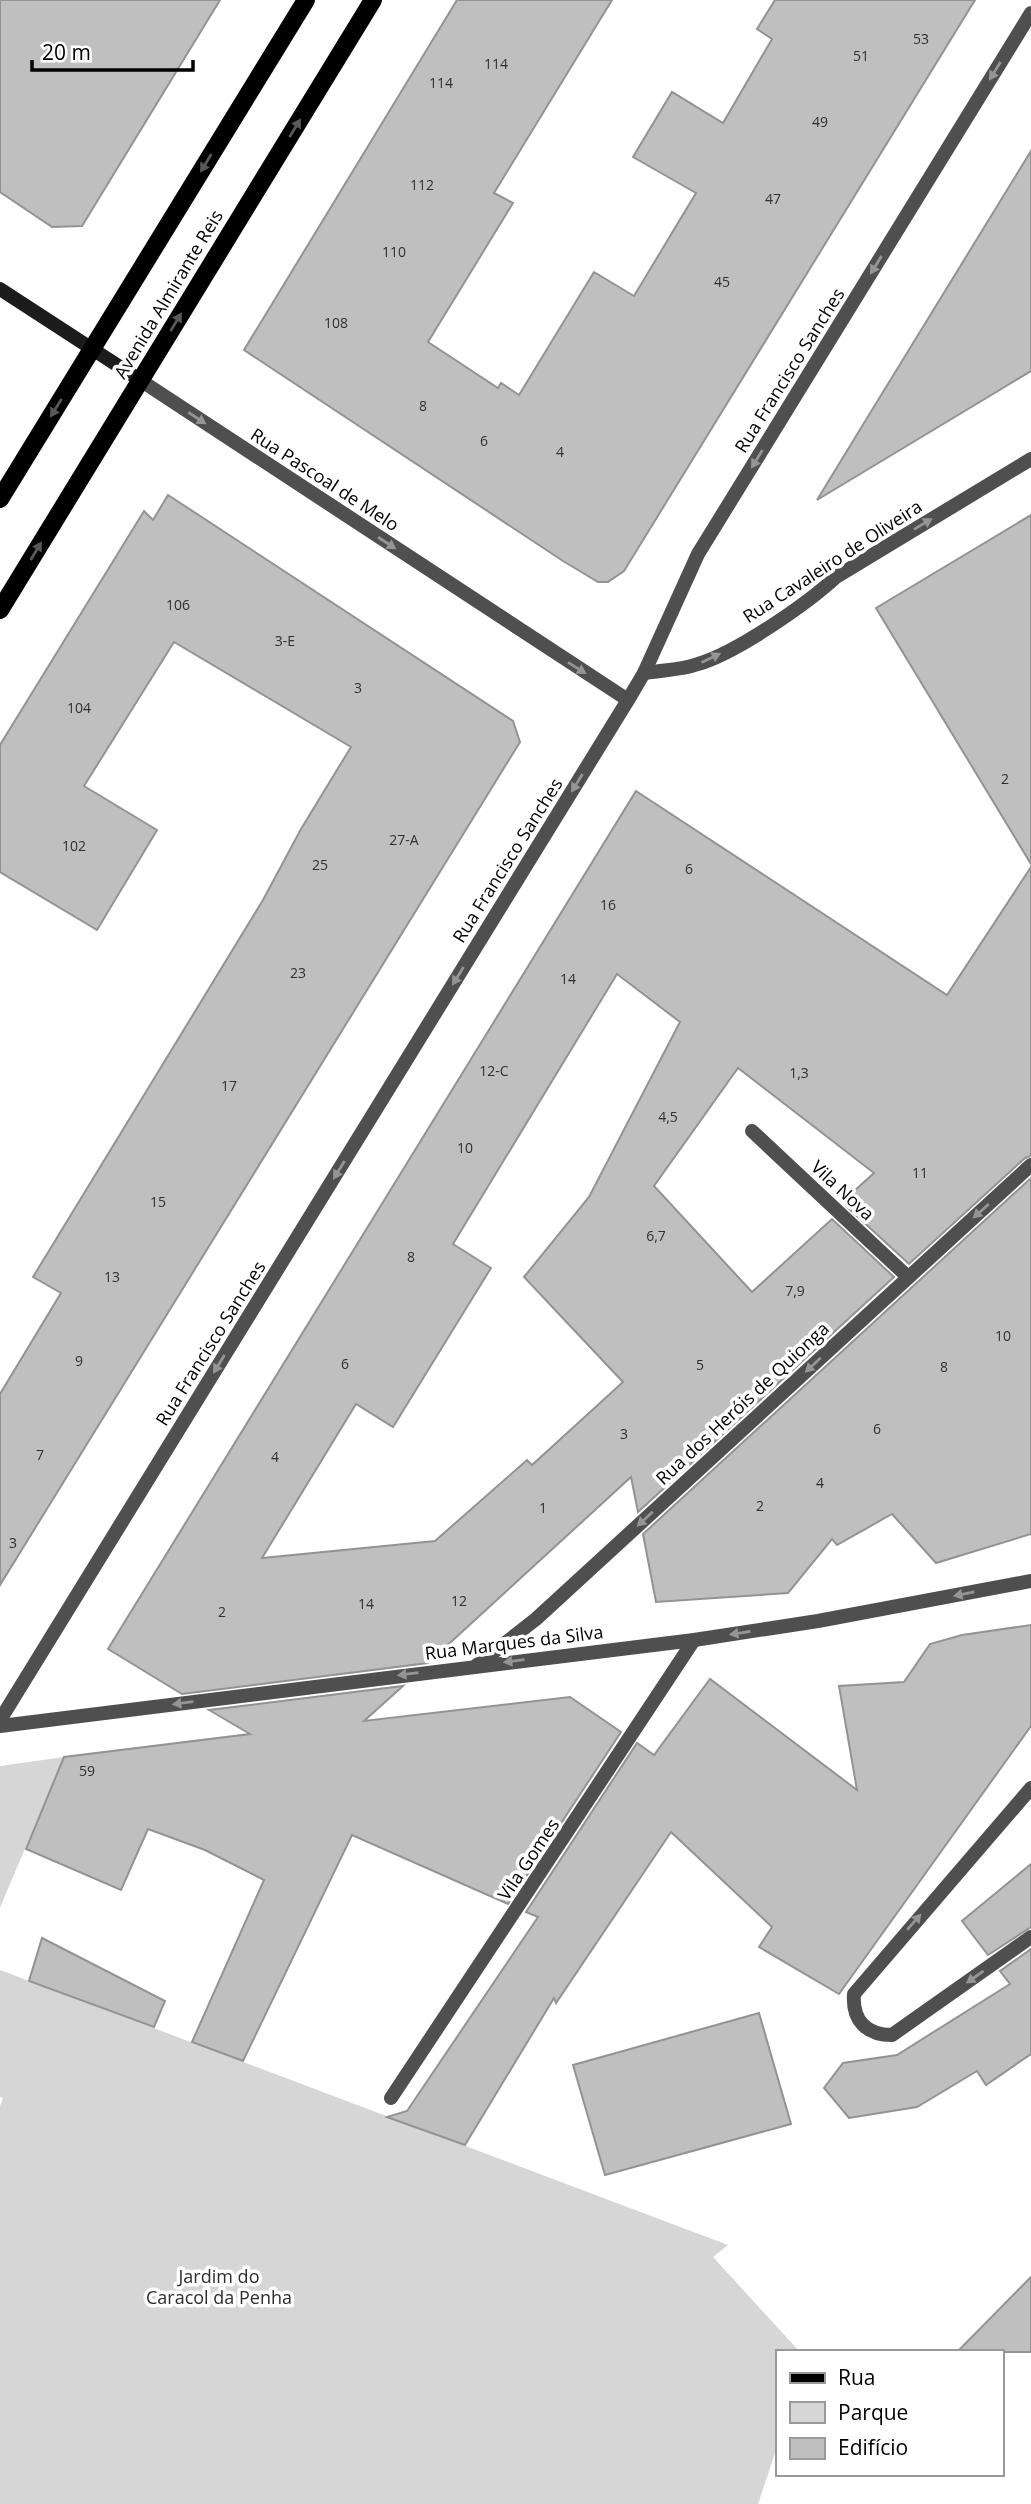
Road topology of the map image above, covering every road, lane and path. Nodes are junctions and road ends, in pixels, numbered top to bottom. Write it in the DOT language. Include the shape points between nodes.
graph roads {
  1 [pos="306,0"];
  2 [pos="373,0"];
  3 [pos="1031,13"];
  4 [pos="0,289"];
  5 [pos="92,349"];
  6 [pos="140,380"];
  7 [pos="1031,459"];
  8 [pos="0,499"];
  9 [pos="0,610"];
  10 [pos="645,673"];
  11 [pos="628,700"];
  12 [pos="752,1131"];
  13 [pos="1031,1165"];
  14 [pos="908,1277"];
  15 [pos="1031,1581"];
  16 [pos="694,1640"];
  17 [pos="476,1666"];
  18 [pos="0,1720"];
  19 [pos="0,1726"];
  20 [pos="1031,1788"];
  21 [pos="1031,1937"];
  22 [pos="391,2098"];
  1 -- 5 [label="main road, Avenida Almirante Reis, one-way"];
  6 -- 2 [label="main road, Avenida Almirante Reis, one-way"];
  3 -- 10 [label="street, Rua Francisco Sanches, one-way" via="698,554"];
  4 -- 5 [label="street, Rua Pascoal de Melo"];
  5 -- 6 [label="street, Rua Pascoal de Melo"];
  5 -- 8 [label="main road, Avenida Almirante Reis, one-way"];
  9 -- 6 [label="main road, Avenida Almirante Reis, one-way"];
  6 -- 11 [label="street, Rua Pascoal de Melo, one-way"];
  10 -- 7 [label="street, Rua Cavaleiro de Oliveira, one-way" via="698,664 727,651 812,600 836,577"];
  10 -- 11 [label="street, Rua Francisco Sanches"];
  11 -- 18 [label="street, Rua Francisco Sanches, one-way"];
  12 -- 14 [label="street, Vila Nova"];
  13 -- 14 [label="street, Rua dos Heróis de Quionga, one-way"];
  14 -- 17 [label="street, Rua dos Heróis de Quionga, one-way" via="536,1619"];
  15 -- 16 [label="street, Rua Marques da Silva, one-way"];
  16 -- 17 [label="street, Rua Marques da Silva, one-way"];
  16 -- 22 [label="street, Vila Gomes"];
  17 -- 19 [label="street, Rua Marques da Silva, one-way"];
  21 -- 20 [label="street, one-way" via="892,2035 879,2035 857,2020 854,1994"];
}
